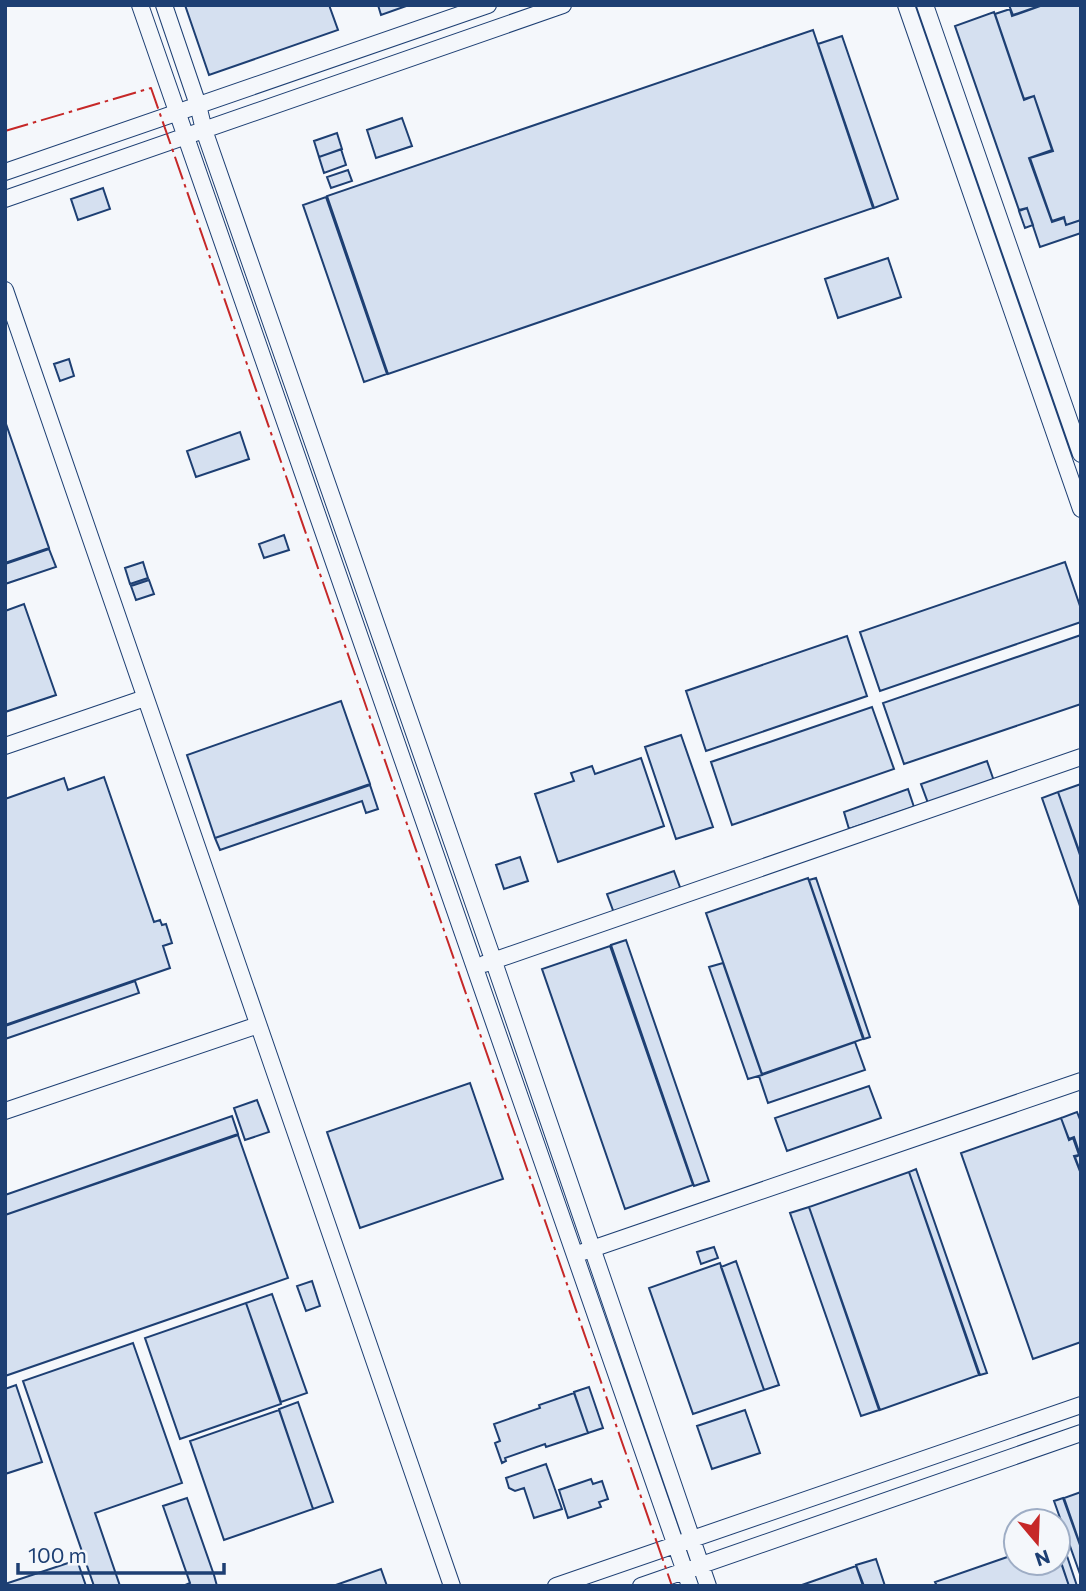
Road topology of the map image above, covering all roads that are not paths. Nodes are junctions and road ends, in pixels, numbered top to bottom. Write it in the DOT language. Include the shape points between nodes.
graph roads {
  1 [pos="140,5"];
  2 [pos="164,5"];
  3 [pos="488,5"];
  4 [pos="563,5"];
  5 [pos="906,5"];
  6 [pos="925,5"];
  7 [pos="198,105"];
  8 [pos="177,112"];
  9 [pos="204,130"];
  10 [pos="185,136"];
  11 [pos="5,172"];
  12 [pos="5,199"];
  13 [pos="5,290"];
  14 [pos="1081,454"];
  15 [pos="1081,509"];
  16 [pos="145,698"];
  17 [pos="5,746"];
  18 [pos="1081,758"];
  19 [pos="493,961"];
  20 [pos="475,968"];
  21 [pos="258,1025"];
  22 [pos="1081,1081"];
  23 [pos="5,1111"];
  24 [pos="593,1249"];
  25 [pos="575,1255"];
  26 [pos="1081,1405"];
  27 [pos="1081,1433"];
  28 [pos="692,1539"];
  29 [pos="676,1544"];
  30 [pos="701,1565"];
  31 [pos="687,1578"];
  32 [pos="452,1586"];
  33 [pos="556,1586"];
  34 [pos="642,1586"];
  35 [pos="708,1586"];
  1 -- 8 [label="street"];
  2 -- 7 [label="street"];
  3 -- 7 [label="street"];
  4 -- 9 [label="street"];
  5 -- 15 [label="street"];
  6 -- 14 [label="street"];
  7 -- 8 [label="street"];
  7 -- 9 [label="street"];
  8 -- 10 [label="street"];
  8 -- 11 [label="street"];
  9 -- 10 [label="street"];
  9 -- 19 [label="street"];
  10 -- 12 [label="street"];
  10 -- 20 [label="street"];
  13 -- 16 [label="street"];
  16 -- 17 [label="street"];
  16 -- 21 [label="street"];
  18 -- 19 [label="street"];
  19 -- 20 [label="street"];
  19 -- 24 [label="street"];
  20 -- 25 [label="street"];
  21 -- 23 [label="street"];
  21 -- 32 [label="street"];
  22 -- 24 [label="street"];
  24 -- 25 [label="street"];
  24 -- 28 [label="street"];
  25 -- 29 [label="street"];
  26 -- 28 [label="street"];
  27 -- 30 [label="street"];
  28 -- 29 [label="street"];
  28 -- 30 [label="street"];
  29 -- 31 [label="street"];
  29 -- 33 [label="street"];
  30 -- 31 [label="street"];
  30 -- 35 [label="street"];
  31 -- 34 [label="street"];
}
